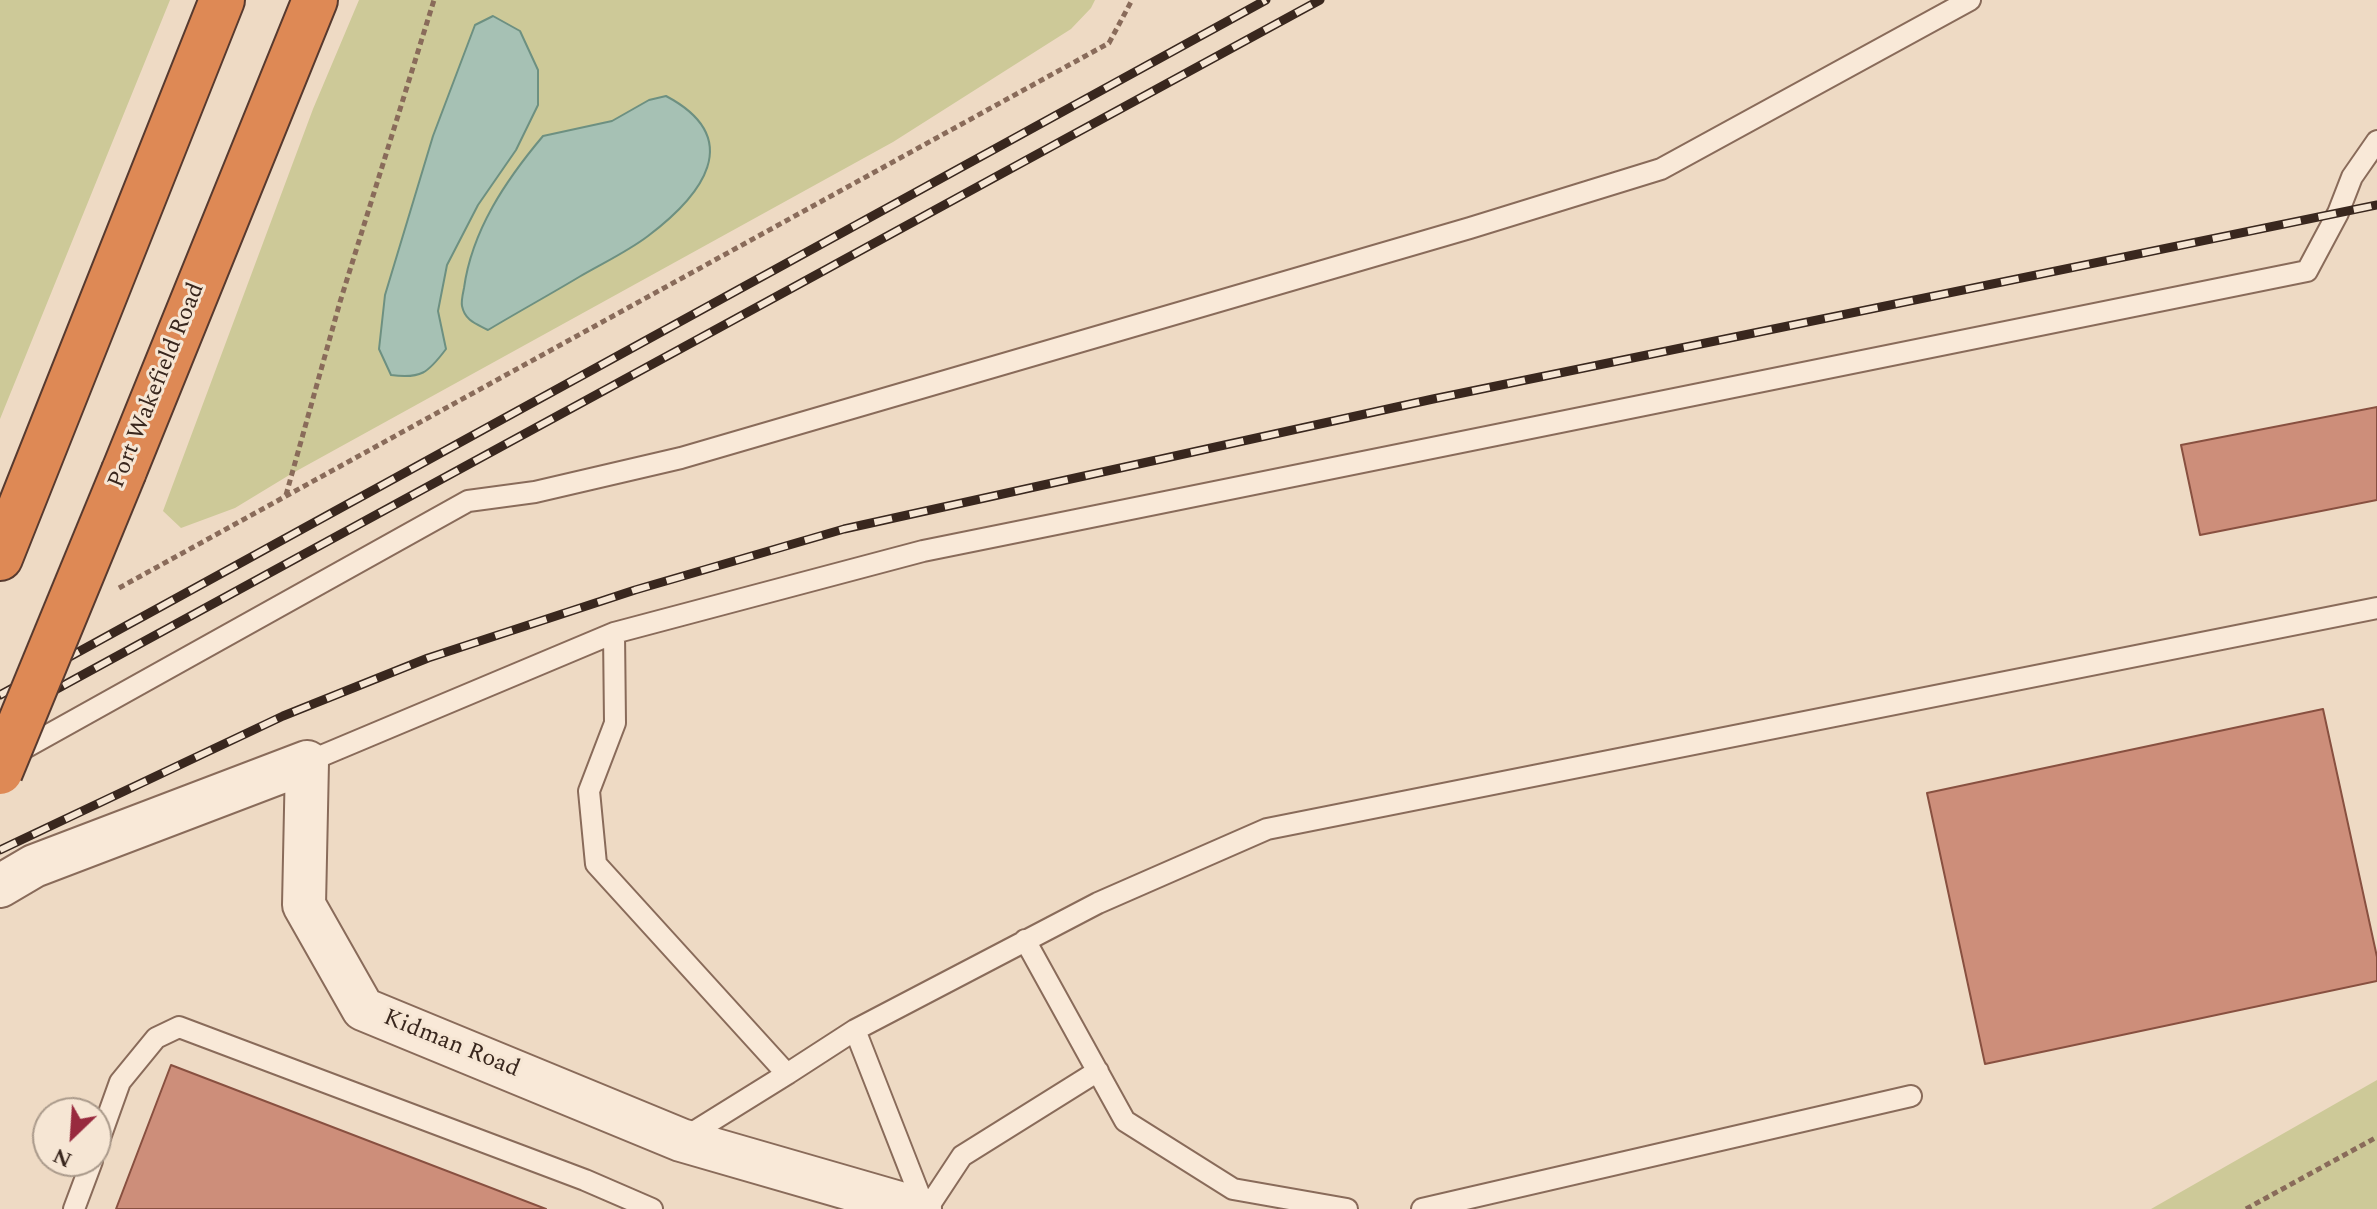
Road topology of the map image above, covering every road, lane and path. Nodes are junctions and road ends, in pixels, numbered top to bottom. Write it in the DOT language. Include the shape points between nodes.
graph roads {
  1 [pos="222,0"];
  2 [pos="315,0"];
  3 [pos="434,0"];
  4 [pos="1132,0"];
  5 [pos="1970,0"];
  6 [pos="2377,141"];
  7 [pos="286,495"];
  8 [pos="0,558"];
  9 [pos="110,593"];
  10 [pos="2377,608"];
  11 [pos="614,633"];
  12 [pos="0,762"];
  13 [pos="307,762"];
  14 [pos="0,772"];
  15 [pos="0,886"];
  16 [pos="1025,940"];
  17 [pos="855,1030"];
  18 [pos="1098,1071"];
  19 [pos="787,1074"];
  20 [pos="1911,1096"];
  21 [pos="112,1104"];
  22 [pos="2377,1137"];
  23 [pos="681,1140"];
  24 [pos="86,1177"];
  25 [pos="74,1209"];
  26 [pos="652,1209"];
  27 [pos="924,1209"];
  28 [pos="1347,1209"];
  29 [pos="1422,1209"];
  30 [pos="2246,1209"];
  1 -- 8 [label="highway"];
  2 -- 14 [label="highway, Port Wakefield Road, bridge"];
  3 -- 7 [label="path"];
  4 -- 7 [label="path" via="1109,43"];
  5 -- 12 [label="lane" via="1661,169 681,458 535,492 468,501"];
  6 -- 11 [label="lane" via="2352,177 2307,271 923,551"];
  7 -- 9 [label="path"];
  10 -- 16 [label="lane" via="1267,829"];
  11 -- 13 [label="lane"];
  11 -- 19 [label="lane" via="615,723 589,791 596,864"];
  13 -- 15 [label="street" via="34,866"];
  13 -- 23 [label="street, Kidman Road" via="304,905 363,1009"];
  16 -- 17 [label="lane"];
  16 -- 18 [label="lane"];
  17 -- 19 [label="lane"];
  17 -- 27 [label="lane"];
  18 -- 27 [label="lane" via="962,1156"];
  18 -- 28 [label="lane" via="1125,1121 1233,1189"];
  19 -- 23 [label="lane"];
  20 -- 29 [label="lane"];
  21 -- 26 [label="lane" via="120,1082 156,1038 179,1027"];
  22 -- 30 [label="path"];
  23 -- 27 [label="street, Kidman Road"];
  24 -- 25 [label="lane"];
}
